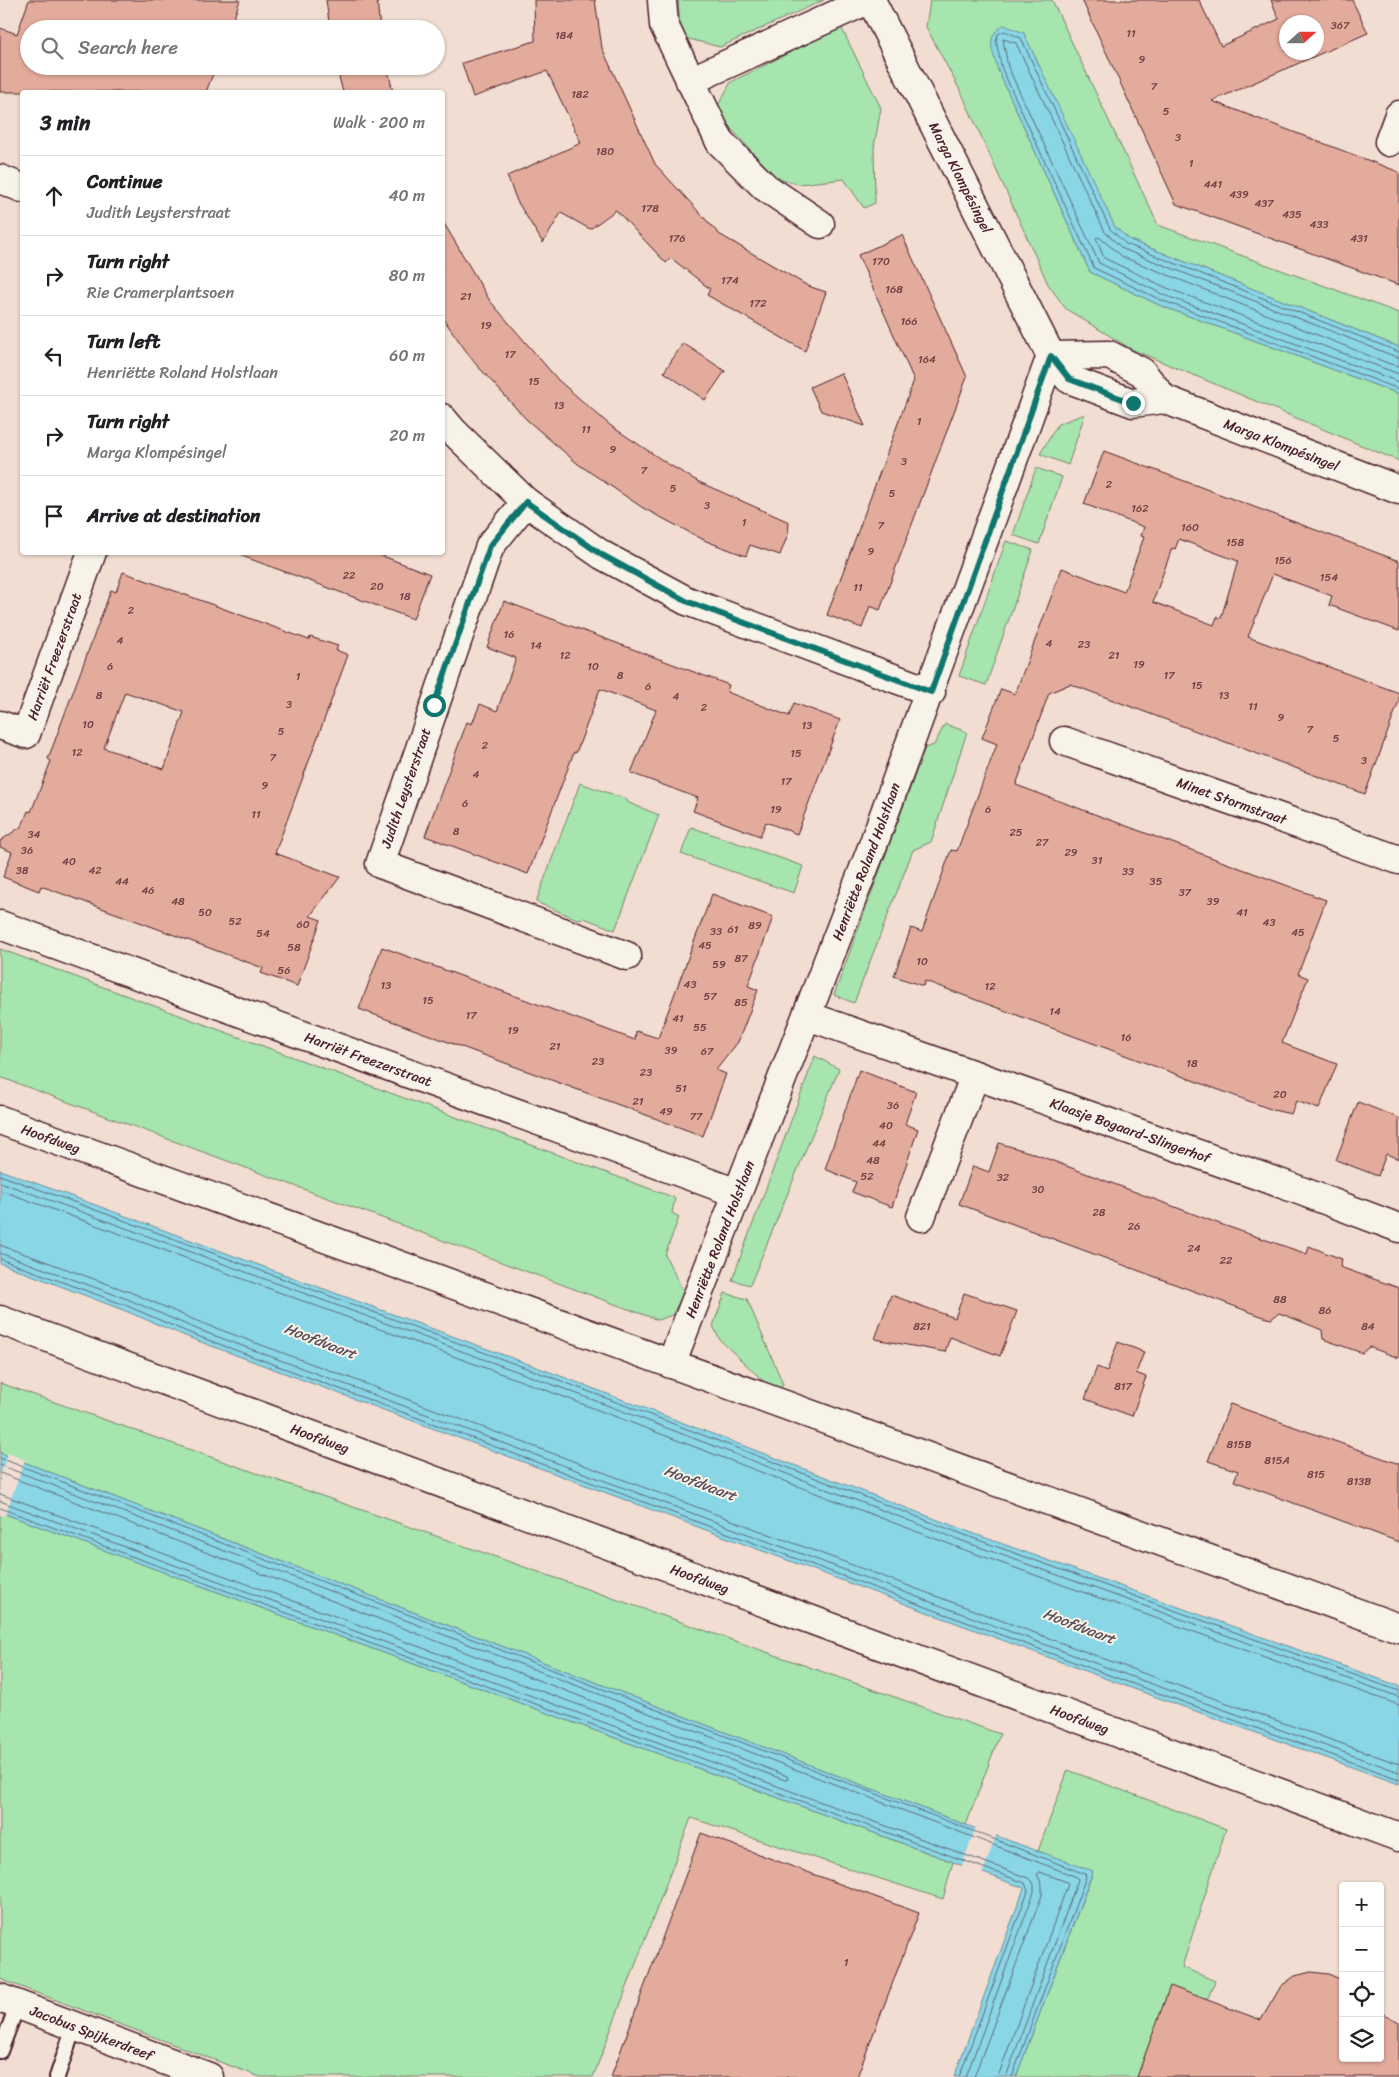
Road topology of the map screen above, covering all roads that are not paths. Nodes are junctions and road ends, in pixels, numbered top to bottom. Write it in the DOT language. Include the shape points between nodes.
graph roads {
  1 [pos="662,0"];
  2 [pos="869,0"];
  3 [pos="690,81"];
  4 [pos="1399,115"];
  5 [pos="1389,142"];
  6 [pos="0,179"];
  7 [pos="20,187"];
  8 [pos="820,224"];
  9 [pos="1051,356"];
  10 [pos="1164,399"];
  11 [pos="445,422"];
  12 [pos="1399,490"];
  13 [pos="526,502"];
  14 [pos="91,555"];
  15 [pos="931,692"];
  16 [pos="0,725"];
  17 [pos="1064,742"];
  18 [pos="1399,859"];
  19 [pos="0,925"];
  20 [pos="627,956"];
  21 [pos="808,1016"];
  22 [pos="975,1075"];
  23 [pos="0,1120"];
  24 [pos="738,1193"];
  25 [pos="921,1217"];
  26 [pos="1399,1228"];
  27 [pos="0,1320"];
  28 [pos="671,1364"];
  29 [pos="1399,1628"];
  30 [pos="1399,1837"];
  31 [pos="9,2001"];
  32 [pos="74,2026"];
  33 [pos="0,2051"];
  34 [pos="57,2077"];
  35 [pos="209,2077"];
  1 -- 3 [label="street" via="664,24"];
  2 -- 3 [label="street, Marga Klompésingel"];
  2 -- 9 [label="street, Marga Klompésingel"];
  3 -- 8 [label="street" via="720,142 765,187"];
  4 -- 5 [label="street"];
  6 -- 7 [label="street"];
  9 -- 10 [label="street, Marga Klompésingel" via="1069,379 1133,403"];
  9 -- 10 [label="street, Marga Klompésingel" via="1110,355 1142,372"];
  9 -- 15 [label="street, Henriëtte Roland Holstlaan"];
  10 -- 12 [label="street, Marga Klompésingel"];
  11 -- 13 [label="street"];
  13 -- 15 [label="street" via="602,555 686,601"];
  13 -- 20 [label="street, Judith Leysterstraat" via="490,546 380,864"];
  14 -- 16 [label="street, Harriët Freezerstraat" via="26,734"];
  15 -- 21 [label="street, Henriëtte Roland Holstlaan"];
  17 -- 18 [label="street, Minet Stormstraat"];
  19 -- 24 [label="street, Harriët Freezerstraat"];
  21 -- 22 [label="street, Klaasje Bogaard-Slingerhof"];
  21 -- 24 [label="street, Henriëtte Roland Holstlaan"];
  22 -- 25 [label="street"];
  22 -- 26 [label="street, Klaasje Bogaard-Slingerhof"];
  23 -- 28 [label="street, Hoofdweg"];
  24 -- 28 [label="street, Henriëtte Roland Holstlaan"];
  27 -- 30 [label="street, Hoofdweg"];
  28 -- 29 [label="street, Hoofdweg"];
  31 -- 32 [label="street, Jacobus Spijkerdreef"];
  31 -- 33 [label="lane"];
  32 -- 34 [label="lane"];
  32 -- 35 [label="street, Jacobus Spijkerdreef"];
}
